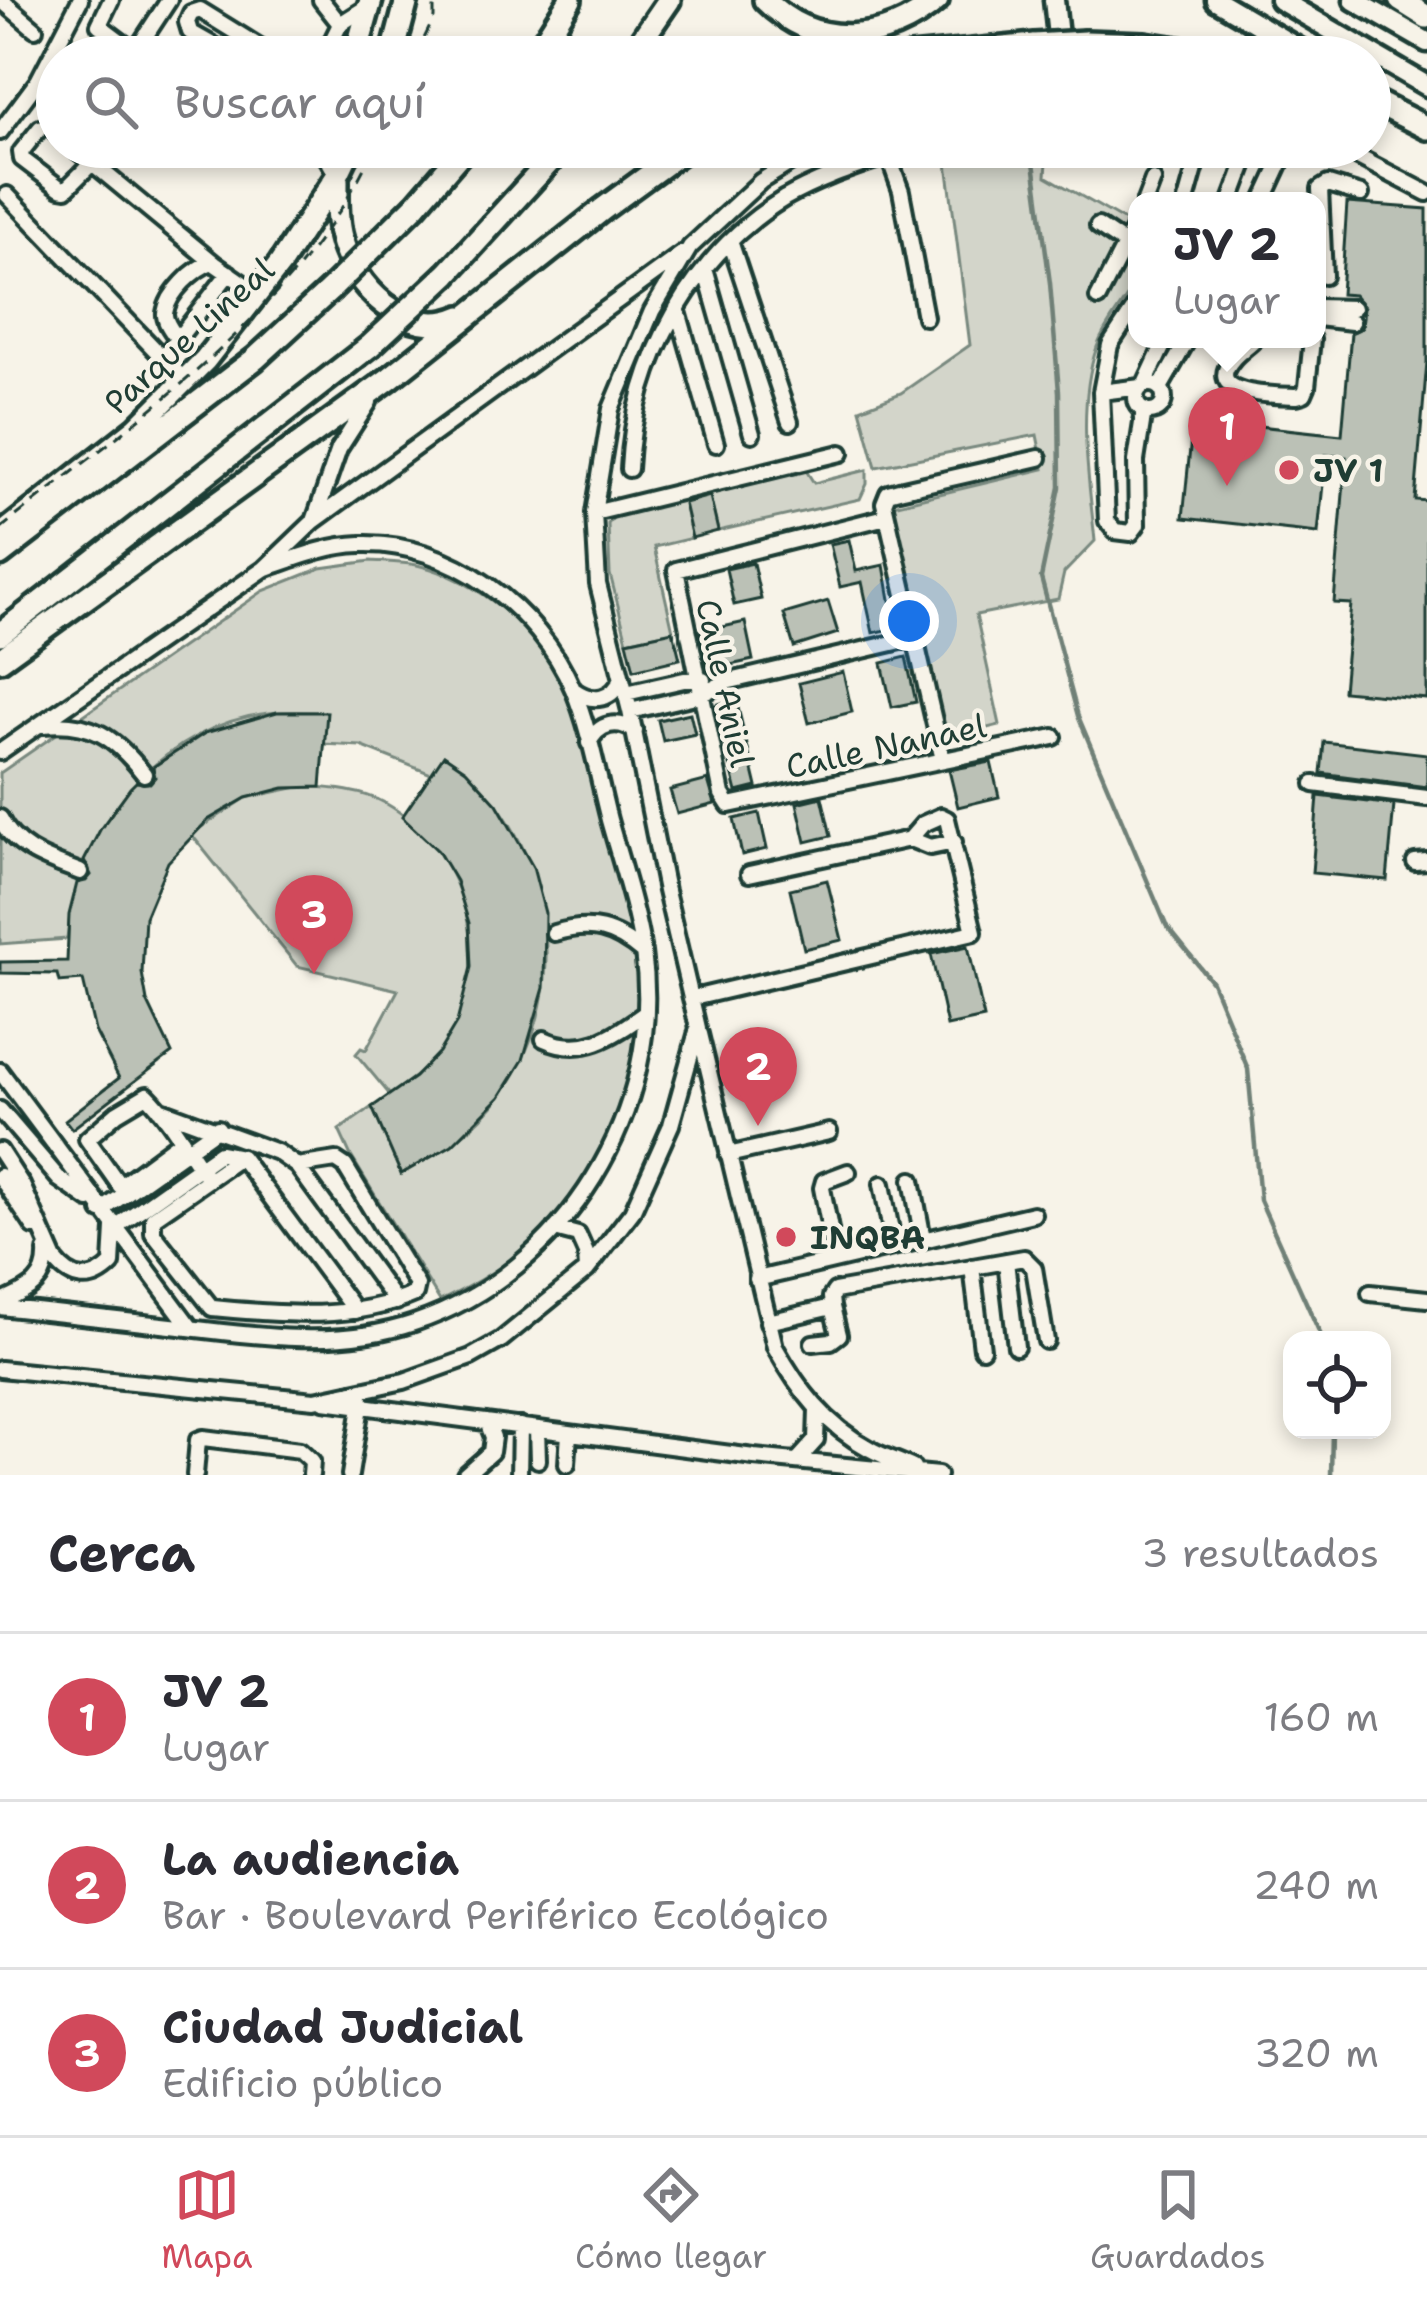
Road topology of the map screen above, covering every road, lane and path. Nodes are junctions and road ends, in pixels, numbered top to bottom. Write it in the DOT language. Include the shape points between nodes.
graph roads {
  1 [pos="2,0"];
  2 [pos="80,0"];
  3 [pos="111,0"];
  4 [pos="169,0"];
  5 [pos="320,0"];
  6 [pos="407,0"];
  7 [pos="434,0"];
  8 [pos="571,0"];
  9 [pos="669,0"];
  10 [pos="765,0"];
  11 [pos="937,0"];
  12 [pos="1054,0"];
  13 [pos="1216,0"];
  14 [pos="1280,0"];
  15 [pos="1354,0"];
  16 [pos="1400,0"];
  17 [pos="367,2"];
  18 [pos="1427,16"];
  19 [pos="340,24"];
  20 [pos="35,29"];
  21 [pos="61,36"];
  22 [pos="113,36"];
  23 [pos="145,36"];
  24 [pos="197,36"];
  25 [pos="242,36"];
  26 [pos="334,36"];
  27 [pos="360,36"];
  28 [pos="398,36"];
  29 [pos="425,36"];
  30 [pos="548,36"];
  31 [pos="644,36"];
  32 [pos="828,36"];
  33 [pos="860,36"];
  34 [pos="1058,36"];
  35 [pos="1277,36"];
  36 [pos="1342,36"];
  37 [pos="1427,42"];
  38 [pos="1391,65"];
  39 [pos="36,83"];
  40 [pos="1427,86"];
  41 [pos="1391,110"];
  42 [pos="1427,128"];
  43 [pos="0,132"];
  44 [pos="36,133"];
  45 [pos="87,168"];
  46 [pos="96,168"];
  47 [pos="333,168"];
  48 [pos="343,168"];
  49 [pos="349,168"];
  50 [pos="448,168"];
  51 [pos="544,168"];
  52 [pos="661,168"];
  53 [pos="782,168"];
  54 [pos="848,168"];
  55 [pos="893,168"];
  56 [pos="1380,168"];
  57 [pos="1195,170"];
  58 [pos="337,176"];
  59 [pos="1153,180"];
  60 [pos="1148,192"];
  61 [pos="1189,192"];
  62 [pos="1319,192"];
  63 [pos="1427,193"];
  64 [pos="1361,194"];
  65 [pos="7,196"];
  66 [pos="1098,226"];
  67 [pos="731,244"];
  68 [pos="1128,246"];
  69 [pos="690,248"];
  70 [pos="1128,255"];
  71 [pos="212,262"];
  72 [pos="705,268"];
  73 [pos="230,273"];
  74 [pos="258,294"];
  75 [pos="1098,298"];
  76 [pos="677,308"];
  77 [pos="1326,309"];
  78 [pos="472,312"];
  79 [pos="925,317"];
  80 [pos="1326,317"];
  81 [pos="1128,318"];
  82 [pos="178,340"];
  83 [pos="1163,348"];
  84 [pos="1181,348"];
  85 [pos="1246,348"];
  86 [pos="1311,348"];
  87 [pos="163,358"];
  88 [pos="390,378"];
  89 [pos="184,381"];
  90 [pos="1149,387"];
  91 [pos="1101,392"];
  92 [pos="1144,410"];
  93 [pos="790,422"];
  94 [pos="752,434"];
  95 [pos="716,444"];
  96 [pos="841,453"];
  97 [pos="1039,458"];
  98 [pos="628,469"];
  99 [pos="594,513"];
  100 [pos="886,517"];
  101 [pos="314,521"];
  102 [pos="0,532"];
  103 [pos="0,555"];
  104 [pos="265,569"];
  105 [pos="0,634"];
  106 [pos="914,638"];
  107 [pos="0,661"];
  108 [pos="624,686"];
  109 [pos="699,687"];
  110 [pos="574,690"];
  111 [pos="630,711"];
  112 [pos="38,725"];
  113 [pos="634,731"];
  114 [pos="1054,737"];
  115 [pos="590,743"];
  116 [pos="3,750"];
  117 [pos="943,760"];
  118 [pos="0,765"];
  119 [pos="144,774"];
  120 [pos="1314,784"];
  121 [pos="1427,798"];
  122 [pos="729,805"];
  123 [pos="0,818"];
  124 [pos="910,839"];
  125 [pos="954,842"];
  126 [pos="80,872"];
  127 [pos="749,874"];
  128 [pos="554,933"];
  129 [pos="643,953"];
  130 [pos="693,998"];
  131 [pos="644,1014"];
  132 [pos="698,1028"];
  133 [pos="544,1039"];
  134 [pos="0,1071"];
  135 [pos="159,1109"];
  136 [pos="0,1110"];
  137 [pos="218,1128"];
  138 [pos="829,1132"];
  139 [pos="186,1146"];
  140 [pos="0,1151"];
  141 [pos="728,1155"];
  142 [pos="297,1166"];
  143 [pos="156,1167"];
  144 [pos="203,1172"];
  145 [pos="848,1172"];
  146 [pos="0,1176"];
  147 [pos="912,1180"];
  148 [pos="882,1184"];
  149 [pos="174,1193"];
  150 [pos="98,1207"];
  151 [pos="1033,1214"];
  152 [pos="115,1228"];
  153 [pos="555,1229"];
  154 [pos="923,1239"];
  155 [pos="45,1244"];
  156 [pos="893,1246"];
  157 [pos="836,1260"];
  158 [pos="1006,1261"];
  159 [pos="972,1267"];
  160 [pos="586,1270"];
  161 [pos="757,1280"];
  162 [pos="1370,1293"];
  163 [pos="1427,1299"];
  164 [pos="396,1302"];
  165 [pos="0,1305"];
  166 [pos="832,1307"];
  167 [pos="356,1311"];
  168 [pos="768,1322"];
  169 [pos="191,1328"];
  170 [pos="1046,1341"];
  171 [pos="813,1343"];
  172 [pos="1016,1347"];
  173 [pos="982,1349"];
  174 [pos="0,1369"];
  175 [pos="373,1387"];
  176 [pos="315,1400"];
  177 [pos="359,1406"];
  178 [pos="817,1410"];
  179 [pos="487,1422"];
  180 [pos="520,1426"];
  181 [pos="537,1429"];
  182 [pos="569,1433"];
  183 [pos="754,1457"];
  184 [pos="538,1460"];
  185 [pos="799,1460"];
  186 [pos="567,1464"];
  187 [pos="904,1470"];
  188 [pos="931,1474"];
  189 [pos="195,1475"];
  190 [pos="311,1475"];
  191 [pos="350,1475"];
  192 [pos="465,1475"];
  193 [pos="519,1475"];
  194 [pos="752,1475"];
  1 -- 20 [label="street"];
  2 -- 21 [label="street"];
  3 -- 22 [label="street" via="98,25"];
  4 -- 23 [label="street"];
  5 -- 19 [label="street"];
  6 -- 28 [label="highway"];
  7 -- 29 [label="path"];
  8 -- 30 [label="highway"];
  9 -- 31 [label="highway"];
  10 -- 32 [label="highway" via="805,30"];
  11 -- 33 [label="highway"];
  12 -- 34 [label="main road"];
  13 -- 35 [label="main road"];
  14 -- 36 [label="main road"];
  15 -- 37 [label="main road"];
  16 -- 18 [label="highway"];
  17 -- 19 [label="street"];
  17 -- 27 [label="highway"];
  19 -- 26 [label="street"];
  24 -- 25 [label="street" via="187,22 200,10"];
  38 -- 40 [label="main road"];
  39 -- 43 [label="street"];
  41 -- 42 [label="highway"];
  44 -- 45 [label="street" via="22,159 59,188"];
  46 -- 71 [label="street"];
  47 -- 58 [label="street"];
  48 -- 58 [label="highway"];
  49 -- 102 [label="path, Parque Lineal, bridge" via="325,236 245,327"];
  50 -- 103 [label="highway, bridge" via="255,359"];
  51 -- 105 [label="highway, bridge" via="370,346"];
  52 -- 78 [label="highway"];
  53 -- 69 [label="street"];
  54 -- 67 [label="street" via="782,200"];
  55 -- 79 [label="street"];
  56 -- 63 [label="street"];
  57 -- 61 [label="street"];
  58 -- 74 [label="highway"];
  58 -- 78 [label="highway" via="341,238 371,292 418,322"];
  59 -- 60 [label="street"];
  62 -- 64 [label="street" via="1324,185"];
  65 -- 87 [label="street"];
  66 -- 68 [label="street"];
  67 -- 72 [label="street"];
  67 -- 93 [label="street"];
  69 -- 99 [label="street" via="610,409"];
  69 -- 101 [label="street"];
  70 -- 75 [label="street"];
  71 -- 73 [label="street"];
  71 -- 82 [label="street" via="191,272 165,311"];
  72 -- 76 [label="street"];
  72 -- 94 [label="street"];
  73 -- 74 [label="street"];
  73 -- 82 [label="street"];
  74 -- 89 [label="highway"];
  76 -- 95 [label="street"];
  76 -- 98 [label="street" via="631,427"];
  77 -- 80 [label="street" via="1353,315"];
  78 -- 88 [label="highway"];
  81 -- 91 [label="street" via="1110,345"];
  82 -- 87 [label="street"];
  83 -- 90 [label="street"];
  84 -- 90 [label="street"];
  85 -- 86 [label="street" via="1230,363 1232,387 1297,396 1307,387"];
  87 -- 89 [label="street"];
  88 -- 101 [label="street" via="338,448"];
  88 -- 107 [label="highway"];
  89 -- 102 [label="highway" via="137,428"];
  90 -- 91 [label="street"];
  90 -- 92 [label="street" via="1136,397"];
  90 -- 92 [label="street" via="1164,398 1159,408"];
  91 -- 92 [label="street" via="1106,521 1115,531 1131,533 1137,525"];
  96 -- 99 [label="street"];
  97 -- 100 [label="street" via="888,493"];
  99 -- 108 [label="street" via="598,584"];
  100 -- 106 [label="street"];
  100 -- 109 [label="street, Calle Aniel" via="676,570"];
  101 -- 104 [label="street"];
  104 -- 110 [label="street" via="363,544 437,557 526,617"];
  104 -- 112 [label="street"];
  106 -- 109 [label="street"];
  106 -- 117 [label="street"];
  108 -- 109 [label="street"];
  108 -- 110 [label="street" via="603,698"];
  108 -- 111 [label="street"];
  109 -- 111 [label="street"];
  109 -- 122 [label="street, Calle Aniel"];
  110 -- 115 [label="street"];
  111 -- 113 [label="street"];
  112 -- 116 [label="street"];
  112 -- 119 [label="street" via="87,725 123,748"];
  113 -- 115 [label="street" via="609,724"];
  113 -- 130 [label="street"];
  114 -- 117 [label="street, Calle Nanael"];
  115 -- 129 [label="street"];
  116 -- 118 [label="street"];
  117 -- 122 [label="street, Calle Nanael"];
  120 -- 121 [label="street"];
  123 -- 126 [label="street" via="27,849"];
  124 -- 125 [label="street" via="930,847"];
  124 -- 125 [label="street" via="941,816"];
  124 -- 127 [label="street"];
  125 -- 130 [label="street" via="974,932"];
  128 -- 129 [label="street" via="605,928"];
  129 -- 131 [label="street"];
  130 -- 132 [label="street"];
  131 -- 133 [label="street" via="586,1047"];
  131 -- 153 [label="street" via="622,1123"];
  132 -- 141 [label="street"];
  132 -- 160 [label="street" via="645,1188"];
  134 -- 150 [label="street"];
  135 -- 137 [label="street"];
  135 -- 139 [label="street"];
  135 -- 143 [label="street" via="143,1096 87,1139 120,1186"];
  136 -- 150 [label="street" via="59,1179"];
  137 -- 139 [label="street"];
  137 -- 142 [label="street"];
  138 -- 141 [label="street"];
  139 -- 143 [label="street"];
  139 -- 144 [label="street"];
  140 -- 155 [label="street"];
  141 -- 161 [label="street"];
  142 -- 164 [label="street"];
  142 -- 164 [label="street" via="345,1166 417,1285"];
  143 -- 149 [label="street"];
  143 -- 150 [label="street"];
  144 -- 149 [label="street"];
  144 -- 167 [label="street" via="220,1153 241,1157"];
  145 -- 157 [label="street" via="822,1187"];
  146 -- 155 [label="street"];
  147 -- 154 [label="street"];
  148 -- 156 [label="street"];
  149 -- 152 [label="street"];
  149 -- 167 [label="street" via="153,1218 153,1233 212,1308"];
  150 -- 152 [label="street"];
  151 -- 154 [label="street"];
  152 -- 155 [label="street" via="112,1264 94,1278 63,1271"];
  152 -- 169 [label="street"];
  153 -- 160 [label="street" via="578,1235"];
  153 -- 169 [label="street" via="496,1282 415,1323 314,1339"];
  154 -- 156 [label="street"];
  155 -- 165 [label="street" via="44,1276"];
  156 -- 157 [label="street"];
  157 -- 161 [label="street"];
  158 -- 159 [label="street"];
  158 -- 170 [label="street" via="1024,1258 1034,1268"];
  158 -- 172 [label="street"];
  159 -- 166 [label="street" via="835,1291"];
  159 -- 173 [label="street"];
  160 -- 175 [label="street" via="471,1358"];
  161 -- 168 [label="street"];
  162 -- 163 [label="street"];
  164 -- 167 [label="street"];
  165 -- 169 [label="street"];
  166 -- 168 [label="street"];
  166 -- 171 [label="street" via="839,1335"];
  168 -- 178 [label="street" via="775,1347"];
  174 -- 176 [label="street"];
  175 -- 176 [label="street"];
  175 -- 177 [label="street"];
  176 -- 177 [label="street"];
  177 -- 179 [label="street"];
  177 -- 191 [label="street"];
  178 -- 185 [label="street" via="816,1440"];
  178 -- 187 [label="street"];
  179 -- 180 [label="street"];
  179 -- 192 [label="street" via="491,1452"];
  180 -- 181 [label="street"];
  180 -- 193 [label="street"];
  181 -- 182 [label="street"];
  181 -- 184 [label="street"];
  182 -- 183 [label="street"];
  182 -- 186 [label="street"];
  183 -- 185 [label="street"];
  183 -- 194 [label="street"];
  185 -- 187 [label="street"];
  187 -- 188 [label="street"];
  189 -- 190 [label="street" via="203,1438 300,1450 312,1461"];
}
